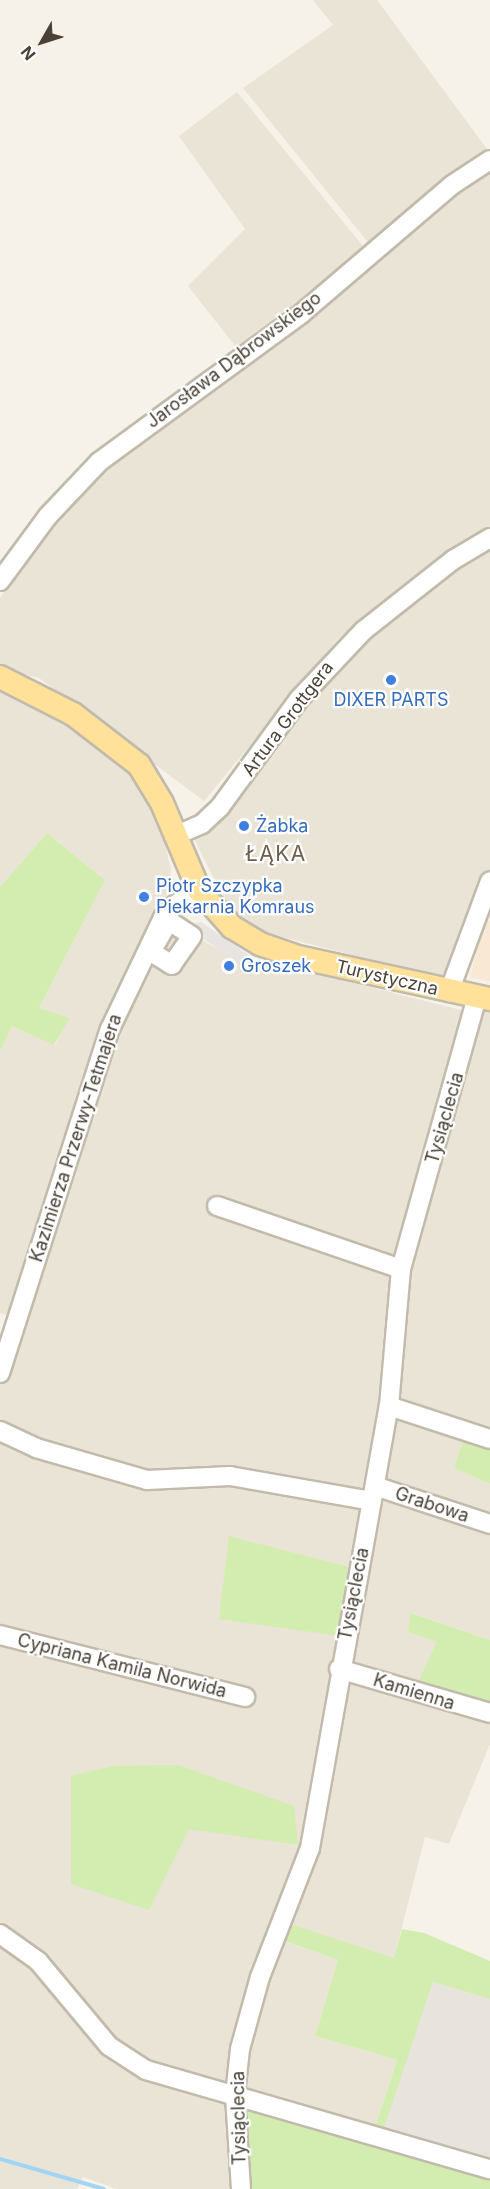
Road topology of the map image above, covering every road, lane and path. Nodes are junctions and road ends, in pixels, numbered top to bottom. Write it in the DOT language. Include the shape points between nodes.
graph roads {
  1 [pos="490,160"];
  2 [pos="490,538"];
  3 [pos="0,581"];
  4 [pos="0,677"];
  5 [pos="174,836"];
  6 [pos="490,881"];
  7 [pos="199,890"];
  8 [pos="449,992"];
  9 [pos="483,998"];
  10 [pos="217,1206"];
  11 [pos="401,1269"];
  12 [pos="0,1373"];
  13 [pos="389,1406"];
  14 [pos="0,1431"];
  15 [pos="490,1439"];
  16 [pos="373,1493"];
  17 [pos="490,1524"];
  18 [pos="0,1635"];
  19 [pos="339,1669"];
  20 [pos="245,1697"];
  21 [pos="490,1713"];
  22 [pos="0,1934"];
  23 [pos="235,2096"];
  24 [pos="490,2169"];
  25 [pos="241,2189"];
  1 -- 3 [label="street, Jarosława Dąbrowskiego" via="453,185 300,314 99,462 48,516"];
  2 -- 5 [label="street, Artura Grottgera" via="453,560 363,630 299,699 220,807 202,824"];
  4 -- 5 [label="main road" via="73,714 124,751 152,782"];
  5 -- 7 [label="main road, Turystyczna"];
  6 -- 8 [label="street"];
  7 -- 8 [label="main road, Turystyczna" via="232,927 260,944 294,956"];
  7 -- 12 [label="street, Kazimierza Przerwy-Tetmajera" via="163,918 110,1029"];
  8 -- 9 [label="main road, Turystyczna"];
  9 -- 11 [label="street, Tysiąclecia"];
  10 -- 11 [label="street"];
  11 -- 13 [label="street, Tysiąclecia"];
  13 -- 15 [label="street"];
  13 -- 16 [label="street, Tysiąclecia"];
  14 -- 16 [label="street, Grabowa" via="36,1448 147,1480 230,1476"];
  16 -- 17 [label="street, Grabowa"];
  16 -- 19 [label="street, Tysiąclecia"];
  18 -- 20 [label="street, Cypriana Kamila Norwida"];
  19 -- 21 [label="street, Kamienna"];
  19 -- 23 [label="street, Tysiąclecia" via="310,1848 260,1977 240,2049"];
  22 -- 23 [label="street" via="38,1961 109,2046 146,2070"];
  23 -- 24 [label="street"];
  23 -- 25 [label="street, Tysiąclecia"];
}
